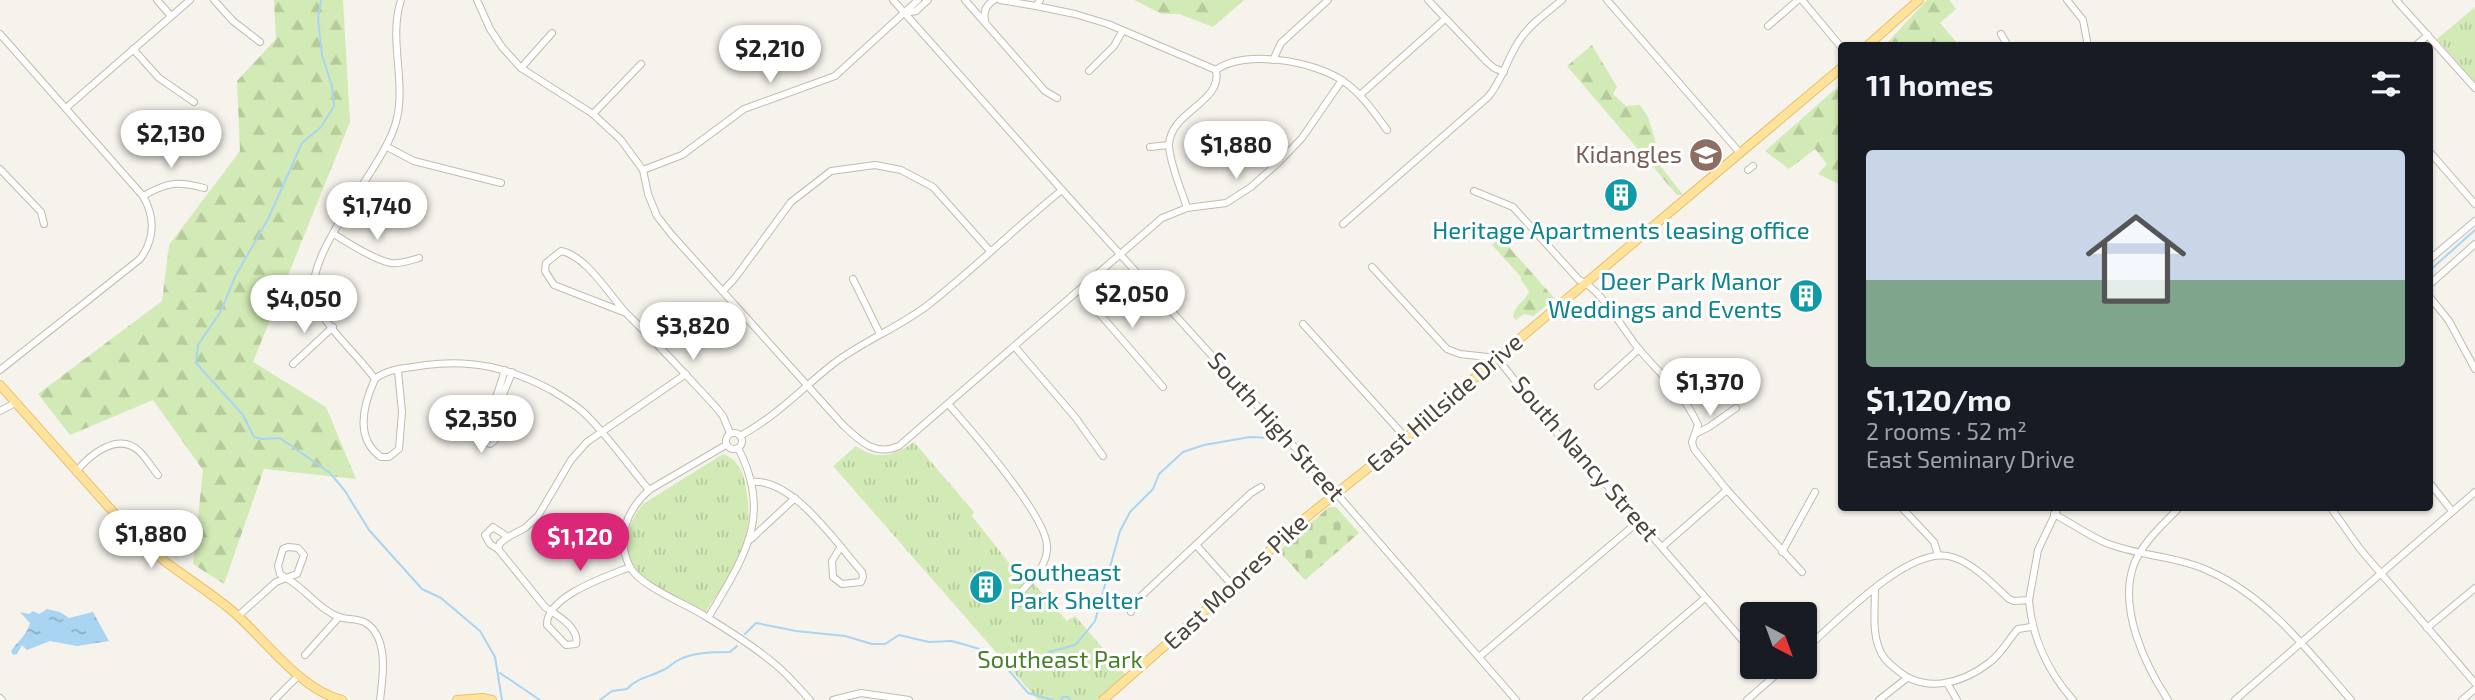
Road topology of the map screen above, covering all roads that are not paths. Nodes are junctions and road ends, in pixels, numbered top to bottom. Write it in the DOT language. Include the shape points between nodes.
graph roads {
  1 [pos="157,0"];
  2 [pos="190,0"];
  3 [pos="214,0"];
  4 [pos="401,0"];
  5 [pos="477,0"];
  6 [pos="893,0"];
  7 [pos="918,0"];
  8 [pos="928,0"];
  9 [pos="965,0"];
  10 [pos="994,0"];
  11 [pos="1000,0"];
  12 [pos="1328,0"];
  13 [pos="1428,0"];
  14 [pos="1562,0"];
  15 [pos="1607,0"];
  16 [pos="1800,0"];
  17 [pos="1919,0"];
  18 [pos="2067,0"];
  19 [pos="2396,0"];
  20 [pos="1038,3"];
  21 [pos="905,13"];
  22 [pos="171,16"];
  23 [pos="1445,19"];
  24 [pos="985,22"];
  25 [pos="1768,26"];
  26 [pos="1122,32"];
  27 [pos="0,33"];
  28 [pos="552,33"];
  29 [pos="2001,34"];
  30 [pos="2428,35"];
  31 [pos="260,42"];
  32 [pos="1872,42"];
  33 [pos="2006,42"];
  34 [pos="2087,42"];
  35 [pos="2420,42"];
  36 [pos="1838,44"];
  37 [pos="133,49"];
  38 [pos="1273,60"];
  39 [pos="641,64"];
  40 [pos="521,68"];
  41 [pos="1216,70"];
  42 [pos="1089,71"];
  43 [pos="1838,71"];
  44 [pos="1504,72"];
  45 [pos="1342,80"];
  46 [pos="2475,88"];
  47 [pos="1360,95"];
  48 [pos="1057,98"];
  49 [pos="194,102"];
  50 [pos="66,108"];
  51 [pos="593,114"];
  52 [pos="1387,130"];
  53 [pos="1169,145"];
  54 [pos="387,147"];
  55 [pos="1150,147"];
  56 [pos="1740,153"];
  57 [pos="2433,156"];
  58 [pos="0,169"];
  59 [pos="643,170"];
  60 [pos="501,183"];
  61 [pos="204,188"];
  62 [pos="1062,190"];
  63 [pos="1474,191"];
  64 [pos="144,196"];
  65 [pos="2475,204"];
  66 [pos="1187,208"];
  67 [pos="2475,221"];
  68 [pos="44,224"];
  69 [pos="1343,224"];
  70 [pos="334,234"];
  71 [pos="2475,244"];
  72 [pos="990,251"];
  73 [pos="1121,255"];
  74 [pos="2433,257"];
  75 [pos="419,258"];
  76 [pos="1372,267"];
  77 [pos="853,279"];
  78 [pos="2433,281"];
  79 [pos="1586,282"];
  80 [pos="604,287"];
  81 [pos="723,290"];
  82 [pos="1080,291"];
  83 [pos="592,300"];
  84 [pos="2433,301"];
  85 [pos="626,313"];
  86 [pos="1303,324"];
  87 [pos="333,327"];
  88 [pos="880,334"];
  89 [pos="1015,347"];
  90 [pos="1639,349"];
  91 [pos="1497,358"];
  92 [pos="293,364"];
  93 [pos="2475,369"];
  94 [pos="0,370"];
  95 [pos="398,371"];
  96 [pos="509,371"];
  97 [pos="686,374"];
  98 [pos="377,376"];
  99 [pos="0,385"];
  100 [pos="808,385"];
  101 [pos="1598,386"];
  102 [pos="1163,387"];
  103 [pos="15,402"];
  104 [pos="497,405"];
  105 [pos="949,405"];
  106 [pos="1736,408"];
  107 [pos="0,411"];
  108 [pos="487,423"];
  109 [pos="495,426"];
  110 [pos="601,431"];
  111 [pos="730,433"];
  112 [pos="1696,433"];
  113 [pos="740,436"];
  114 [pos="1406,438"];
  115 [pos="726,445"];
  116 [pos="738,448"];
  117 [pos="1103,456"];
  118 [pos="76,472"];
  119 [pos="158,475"];
  120 [pos="752,482"];
  121 [pos="1261,487"];
  122 [pos="2433,487"];
  123 [pos="649,490"];
  124 [pos="1727,490"];
  125 [pos="1815,492"];
  126 [pos="2475,492"];
  127 [pos="1337,494"];
  128 [pos="795,498"];
  129 [pos="1905,511"];
  130 [pos="2056,511"];
  131 [pos="2176,511"];
  132 [pos="2333,511"];
  133 [pos="2452,511"];
  134 [pos="754,521"];
  135 [pos="768,522"];
  136 [pos="1639,522"];
  137 [pos="508,537"];
  138 [pos="751,539"];
  139 [pos="1197,546"];
  140 [pos="1662,547"];
  141 [pos="840,548"];
  142 [pos="498,549"];
  143 [pos="1782,552"];
  144 [pos="2142,552"];
  145 [pos="1938,555"];
  146 [pos="630,567"];
  147 [pos="1801,572"];
  148 [pos="2382,574"];
  149 [pos="286,578"];
  150 [pos="1233,586"];
  151 [pos="2475,588"];
  152 [pos="1875,589"];
  153 [pos="1021,592"];
  154 [pos="1705,598"];
  155 [pos="2029,600"];
  156 [pos="552,611"];
  157 [pos="1131,612"];
  158 [pos="239,616"];
  159 [pos="339,617"];
  160 [pos="708,618"];
  161 [pos="2031,627"];
  162 [pos="2427,628"];
  163 [pos="1740,637"];
  164 [pos="1817,639"];
  165 [pos="2302,643"];
  166 [pos="305,655"];
  167 [pos="1479,657"];
  168 [pos="299,675"];
  169 [pos="1907,678"];
  170 [pos="1771,679"];
  171 [pos="1947,683"];
  172 [pos="2475,683"];
  173 [pos="2475,688"];
  174 [pos="274,700"];
  175 [pos="342,700"];
  176 [pos="380,700"];
  177 [pos="457,700"];
  178 [pos="492,700"];
  179 [pos="810,700"];
  180 [pos="833,700"];
  181 [pos="909,700"];
  182 [pos="1103,700"];
  183 [pos="1516,700"];
  184 [pos="1586,700"];
  185 [pos="1747,700"];
  186 [pos="1879,700"];
  187 [pos="1957,700"];
  188 [pos="2073,700"];
  189 [pos="2168,700"];
  190 [pos="2235,700"];
  191 [pos="2351,700"];
  192 [pos="2462,700"];
  1 -- 22 [label="street"];
  2 -- 22 [label="street"];
  3 -- 31 [label="street"];
  4 -- 54 [label="street" via="397,24 401,94"];
  5 -- 40 [label="street" via="490,29"];
  6 -- 21 [label="street, South High Street"];
  7 -- 21 [label="street"];
  8 -- 21 [label="street" via="916,11"];
  9 -- 24 [label="street"];
  10 -- 24 [label="street" via="988,4"];
  11 -- 20 [label="street"];
  12 -- 38 [label="street" via="1281,43"];
  13 -- 23 [label="street"];
  14 -- 44 [label="street" via="1520,39"];
  15 -- 56 [label="street"];
  16 -- 25 [label="street"];
  16 -- 36 [label="street"];
  17 -- 32 [label="main road"];
  18 -- 34 [label="street" via="2083,20"];
  19 -- 30 [label="street"];
  20 -- 26 [label="street"];
  21 -- 59 [label="street" via="835,76 744,109 682,155"];
  21 -- 62 [label="street, South High Street"];
  22 -- 37 [label="street"];
  23 -- 44 [label="street" via="1494,68"];
  23 -- 47 [label="street"];
  24 -- 48 [label="street" via="1045,91"];
  26 -- 41 [label="street"];
  26 -- 42 [label="street"];
  27 -- 50 [label="street"];
  28 -- 40 [label="street"];
  29 -- 33 [label="street"];
  30 -- 35 [label="street"];
  30 -- 46 [label="street"];
  37 -- 49 [label="street" via="159,78"];
  37 -- 50 [label="street"];
  38 -- 41 [label="street" via="1248,59"];
  38 -- 45 [label="street" via="1323,70"];
  39 -- 51 [label="street"];
  40 -- 51 [label="street"];
  41 -- 53 [label="street" via="1216,85 1180,121"];
  43 -- 56 [label="main road, East Hillside Drive"];
  44 -- 69 [label="street" via="1488,97"];
  45 -- 47 [label="street"];
  45 -- 66 [label="street" via="1303,138 1251,187 1226,203"];
  47 -- 52 [label="street"];
  50 -- 64 [label="street"];
  51 -- 59 [label="street" via="621,140"];
  53 -- 55 [label="street"];
  53 -- 66 [label="street"];
  54 -- 60 [label="street" via="414,161"];
  54 -- 70 [label="street"];
  56 -- 79 [label="main road, East Hillside Drive"];
  57 -- 65 [label="street"];
  58 -- 68 [label="street" via="41,212"];
  59 -- 81 [label="street" via="657,216"];
  61 -- 64 [label="street" via="172,183"];
  62 -- 72 [label="street"];
  62 -- 73 [label="street, South High Street"];
  63 -- 79 [label="street" via="1513,207 1579,280"];
  64 -- 94 [label="street" via="152,229 140,258"];
  66 -- 73 [label="street" via="1162,218"];
  67 -- 74 [label="street"];
  70 -- 75 [label="street" via="391,263"];
  70 -- 87 [label="street" via="321,255 312,286 320,312"];
  71 -- 78 [label="street"];
  72 -- 81 [label="street" via="933,187 901,170 875,165 831,171 790,202"];
  72 -- 88 [label="street" via="928,306"];
  73 -- 82 [label="street"];
  73 -- 127 [label="street, South High Street"];
  76 -- 91 [label="street, South Nancy Street" via="1447,349"];
  77 -- 88 [label="street"];
  79 -- 90 [label="street"];
  79 -- 91 [label="main road, East Hillside Drive"];
  80 -- 83 [label="street"];
  80 -- 83 [label="street" via="570,253 561,251 546,263 545,271 554,285"];
  80 -- 85 [label="street"];
  81 -- 100 [label="street"];
  82 -- 89 [label="street"];
  82 -- 102 [label="street"];
  83 -- 85 [label="street"];
  84 -- 93 [label="street"];
  85 -- 97 [label="street"];
  86 -- 114 [label="street"];
  87 -- 92 [label="street"];
  87 -- 98 [label="street"];
  88 -- 100 [label="street"];
  89 -- 105 [label="street"];
  89 -- 117 [label="street"];
  90 -- 101 [label="street"];
  90 -- 112 [label="street" via="1685,400 1698,425"];
  91 -- 114 [label="main road, East Hillside Drive"];
  91 -- 136 [label="street, South Nancy Street" via="1561,438"];
  95 -- 96 [label="street" via="467,362"];
  95 -- 98 [label="street"];
  95 -- 98 [label="street" via="401,436 399,449 389,457 376,453 364,426 363,411"];
  96 -- 104 [label="street"];
  96 -- 110 [label="street" via="563,397"];
  97 -- 110 [label="street"];
  97 -- 111 [label="street" via="723,416"];
  99 -- 103 [label="main road"];
  100 -- 105 [label="street" via="867,447 880,450 896,448"];
  100 -- 113 [label="street" via="777,414"];
  103 -- 107 [label="street"];
  103 -- 118 [label="main road"];
  104 -- 108 [label="street"];
  104 -- 109 [label="street"];
  105 -- 153 [label="street" via="1030,507 1045,534 1044,563"];
  106 -- 112 [label="street"];
  108 -- 109 [label="street"];
  108 -- 109 [label="street" via="480,427 477,436 481,441 495,441"];
  110 -- 123 [label="street"];
  110 -- 137 [label="street" via="571,460 538,516"];
  111 -- 113 [label="street"];
  111 -- 115 [label="street"];
  112 -- 124 [label="street" via="1693,447"];
  113 -- 116 [label="street"];
  114 -- 127 [label="main road, East Hillside Drive"];
  115 -- 116 [label="street"];
  115 -- 123 [label="street"];
  116 -- 120 [label="street"];
  118 -- 119 [label="street" via="99,450 116,444 140,452"];
  118 -- 158 [label="main road" via="139,541"];
  120 -- 128 [label="street" via="769,483"];
  120 -- 134 [label="street"];
  121 -- 139 [label="street"];
  122 -- 133 [label="street"];
  123 -- 146 [label="street" via="630,512 624,529"];
  124 -- 140 [label="street"];
  124 -- 143 [label="street"];
  125 -- 143 [label="street"];
  126 -- 133 [label="street"];
  127 -- 150 [label="main road, East Moores Pike" via="1294,527"];
  127 -- 167 [label="street, South High Street"];
  128 -- 135 [label="street"];
  128 -- 141 [label="street"];
  129 -- 145 [label="street" via="1934,542"];
  130 -- 144 [label="street" via="2107,543"];
  130 -- 155 [label="street" via="2035,559"];
  131 -- 144 [label="street"];
  132 -- 148 [label="street"];
  133 -- 148 [label="street"];
  134 -- 135 [label="street"];
  134 -- 138 [label="street"];
  135 -- 138 [label="street"];
  136 -- 140 [label="street, South Nancy Street"];
  136 -- 167 [label="street"];
  137 -- 142 [label="street"];
  137 -- 142 [label="street" via="493,527 488,531 487,540"];
  138 -- 160 [label="street"];
  139 -- 150 [label="street"];
  139 -- 157 [label="street" via="1137,600"];
  140 -- 154 [label="street, South Nancy Street"];
  141 -- 141 [label="street" via="863,575 860,582 842,584 833,577 832,561"];
  142 -- 156 [label="street"];
  143 -- 147 [label="street"];
  144 -- 165 [label="street" via="2208,570 2235,584 2268,608"];
  144 -- 189 [label="street" via="2131,575 2134,628"];
  145 -- 152 [label="street" via="1909,564"];
  145 -- 155 [label="street" via="1964,563 2009,599"];
  146 -- 156 [label="street" via="595,580"];
  146 -- 160 [label="street" via="643,582"];
  148 -- 162 [label="street"];
  148 -- 165 [label="street"];
  149 -- 149 [label="street" via="278,571 279,559 283,549 298,548 304,561 297,574"];
  149 -- 158 [label="street"];
  149 -- 159 [label="street"];
  150 -- 182 [label="main road, East Moores Pike"];
  151 -- 162 [label="street"];
  152 -- 164 [label="street"];
  152 -- 169 [label="street" via="1879,648"];
  154 -- 163 [label="street, South Nancy Street"];
  154 -- 184 [label="street"];
  155 -- 161 [label="street"];
  156 -- 156 [label="street" via="547,625 566,645 574,646 576,634"];
  158 -- 168 [label="main road"];
  159 -- 166 [label="street"];
  159 -- 176 [label="street" via="362,621 374,631 384,663"];
  160 -- 179 [label="street" via="776,665"];
  161 -- 171 [label="street" via="2018,629 1988,664"];
  161 -- 188 [label="street" via="2053,675"];
  162 -- 172 [label="street"];
  165 -- 190 [label="street"];
  165 -- 191 [label="street"];
  167 -- 183 [label="street, South High Street"];
  168 -- 174 [label="street"];
  168 -- 175 [label="main road"];
  169 -- 171 [label="street" via="1926,684"];
  169 -- 186 [label="street"];
  170 -- 185 [label="street"];
  171 -- 187 [label="street"];
  173 -- 192 [label="street"];
  177 -- 178 [label="main road"];
  180 -- 181 [label="street" via="861,693"];
}
